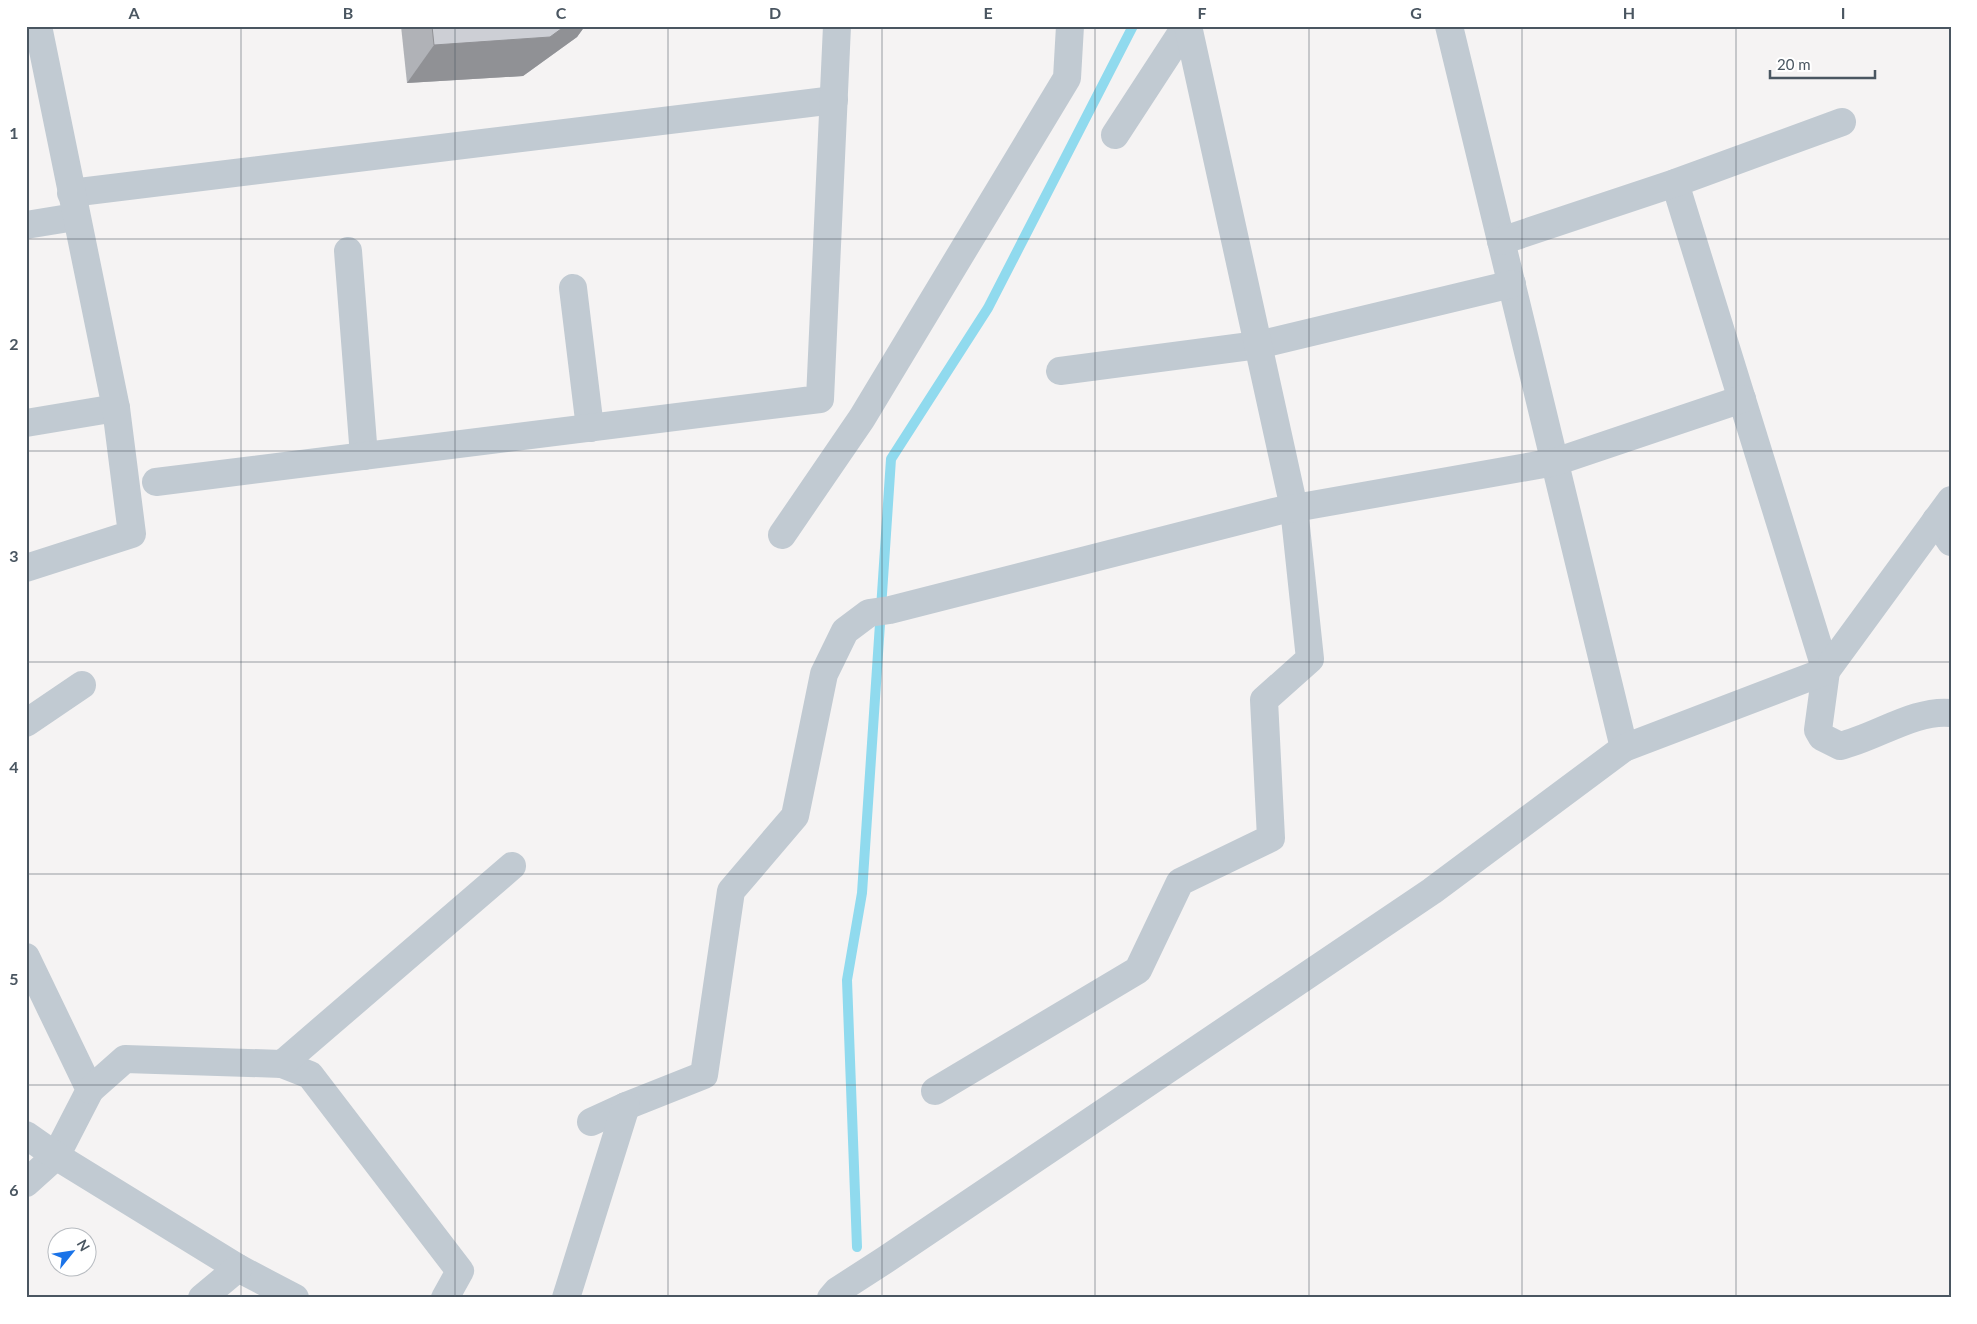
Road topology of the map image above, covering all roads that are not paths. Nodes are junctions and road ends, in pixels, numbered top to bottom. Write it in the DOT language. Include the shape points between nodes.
graph roads {
  1 [pos="837,26"];
  2 [pos="1070,26"];
  3 [pos="1187,26"];
  4 [pos="1449,26"];
  5 [pos="35,38"];
  6 [pos="834,100"];
  7 [pos="1842,122"];
  8 [pos="1115,135"];
  9 [pos="1675,183"];
  10 [pos="73,205"];
  11 [pos="26,225"];
  12 [pos="1501,240"];
  13 [pos="348,251"];
  14 [pos="1512,284"];
  15 [pos="573,288"];
  16 [pos="1258,345"];
  17 [pos="1060,371"];
  18 [pos="1742,399"];
  19 [pos="116,408"];
  20 [pos="26,423"];
  21 [pos="590,428"];
  22 [pos="364,456"];
  23 [pos="1555,462"];
  24 [pos="156,482"];
  25 [pos="1294,508"];
  26 [pos="1946,521"];
  27 [pos="782,535"];
  28 [pos="26,568"];
  29 [pos="1826,671"];
  30 [pos="82,685"];
  31 [pos="1951,713"];
  32 [pos="26,723"];
  33 [pos="1624,748"];
  34 [pos="512,866"];
  35 [pos="26,957"];
  36 [pos="282,1064"];
  37 [pos="90,1090"];
  38 [pos="935,1091"];
  39 [pos="626,1106"];
  40 [pos="591,1122"];
  41 [pos="26,1135"];
  42 [pos="56,1156"];
  43 [pos="26,1183"];
  44 [pos="238,1268"];
  45 [pos="202,1298"];
  46 [pos="295,1298"];
  47 [pos="446,1298"];
  48 [pos="566,1298"];
  49 [pos="831,1298"];
  1 -- 6 [label="street"];
  2 -- 27 [label="street" via="1067,78 862,418"];
  3 -- 8 [label="street"];
  3 -- 16 [label="street"];
  4 -- 12 [label="street"];
  5 -- 10 [label="street"];
  6 -- 10 [label="street"];
  6 -- 21 [label="street" via="820,399"];
  7 -- 9 [label="street"];
  9 -- 12 [label="street"];
  9 -- 18 [label="street"];
  10 -- 11 [label="street"];
  10 -- 19 [label="street"];
  12 -- 14 [label="street"];
  13 -- 22 [label="street"];
  14 -- 16 [label="street"];
  14 -- 23 [label="street"];
  15 -- 21 [label="street"];
  16 -- 17 [label="street"];
  16 -- 25 [label="street"];
  18 -- 23 [label="street"];
  18 -- 29 [label="street"];
  19 -- 20 [label="street"];
  19 -- 28 [label="street" via="132,534"];
  21 -- 22 [label="street"];
  22 -- 24 [label="street"];
  23 -- 25 [label="street"];
  23 -- 33 [label="street"];
  25 -- 38 [label="street" via="1310,659 1264,700 1271,838 1180,882 1138,970"];
  25 -- 39 [label="street" via="880,611 859,619 846,632 824,674 795,816 731,891 704,1075"];
  26 -- 29 [label="street"];
  29 -- 31 [label="street" via="1818,730 1831,744 1840,746 1856,742 1922,715"];
  29 -- 33 [label="street"];
  30 -- 32 [label="street"];
  33 -- 49 [label="street" via="1432,891"];
  34 -- 36 [label="street"];
  35 -- 37 [label="street"];
  36 -- 37 [label="street" via="125,1059"];
  36 -- 47 [label="street" via="310,1075 460,1272"];
  37 -- 42 [label="street"];
  39 -- 40 [label="street"];
  39 -- 48 [label="street"];
  41 -- 42 [label="street"];
  42 -- 43 [label="street"];
  42 -- 44 [label="street"];
  44 -- 45 [label="street"];
  44 -- 46 [label="street"];
}
